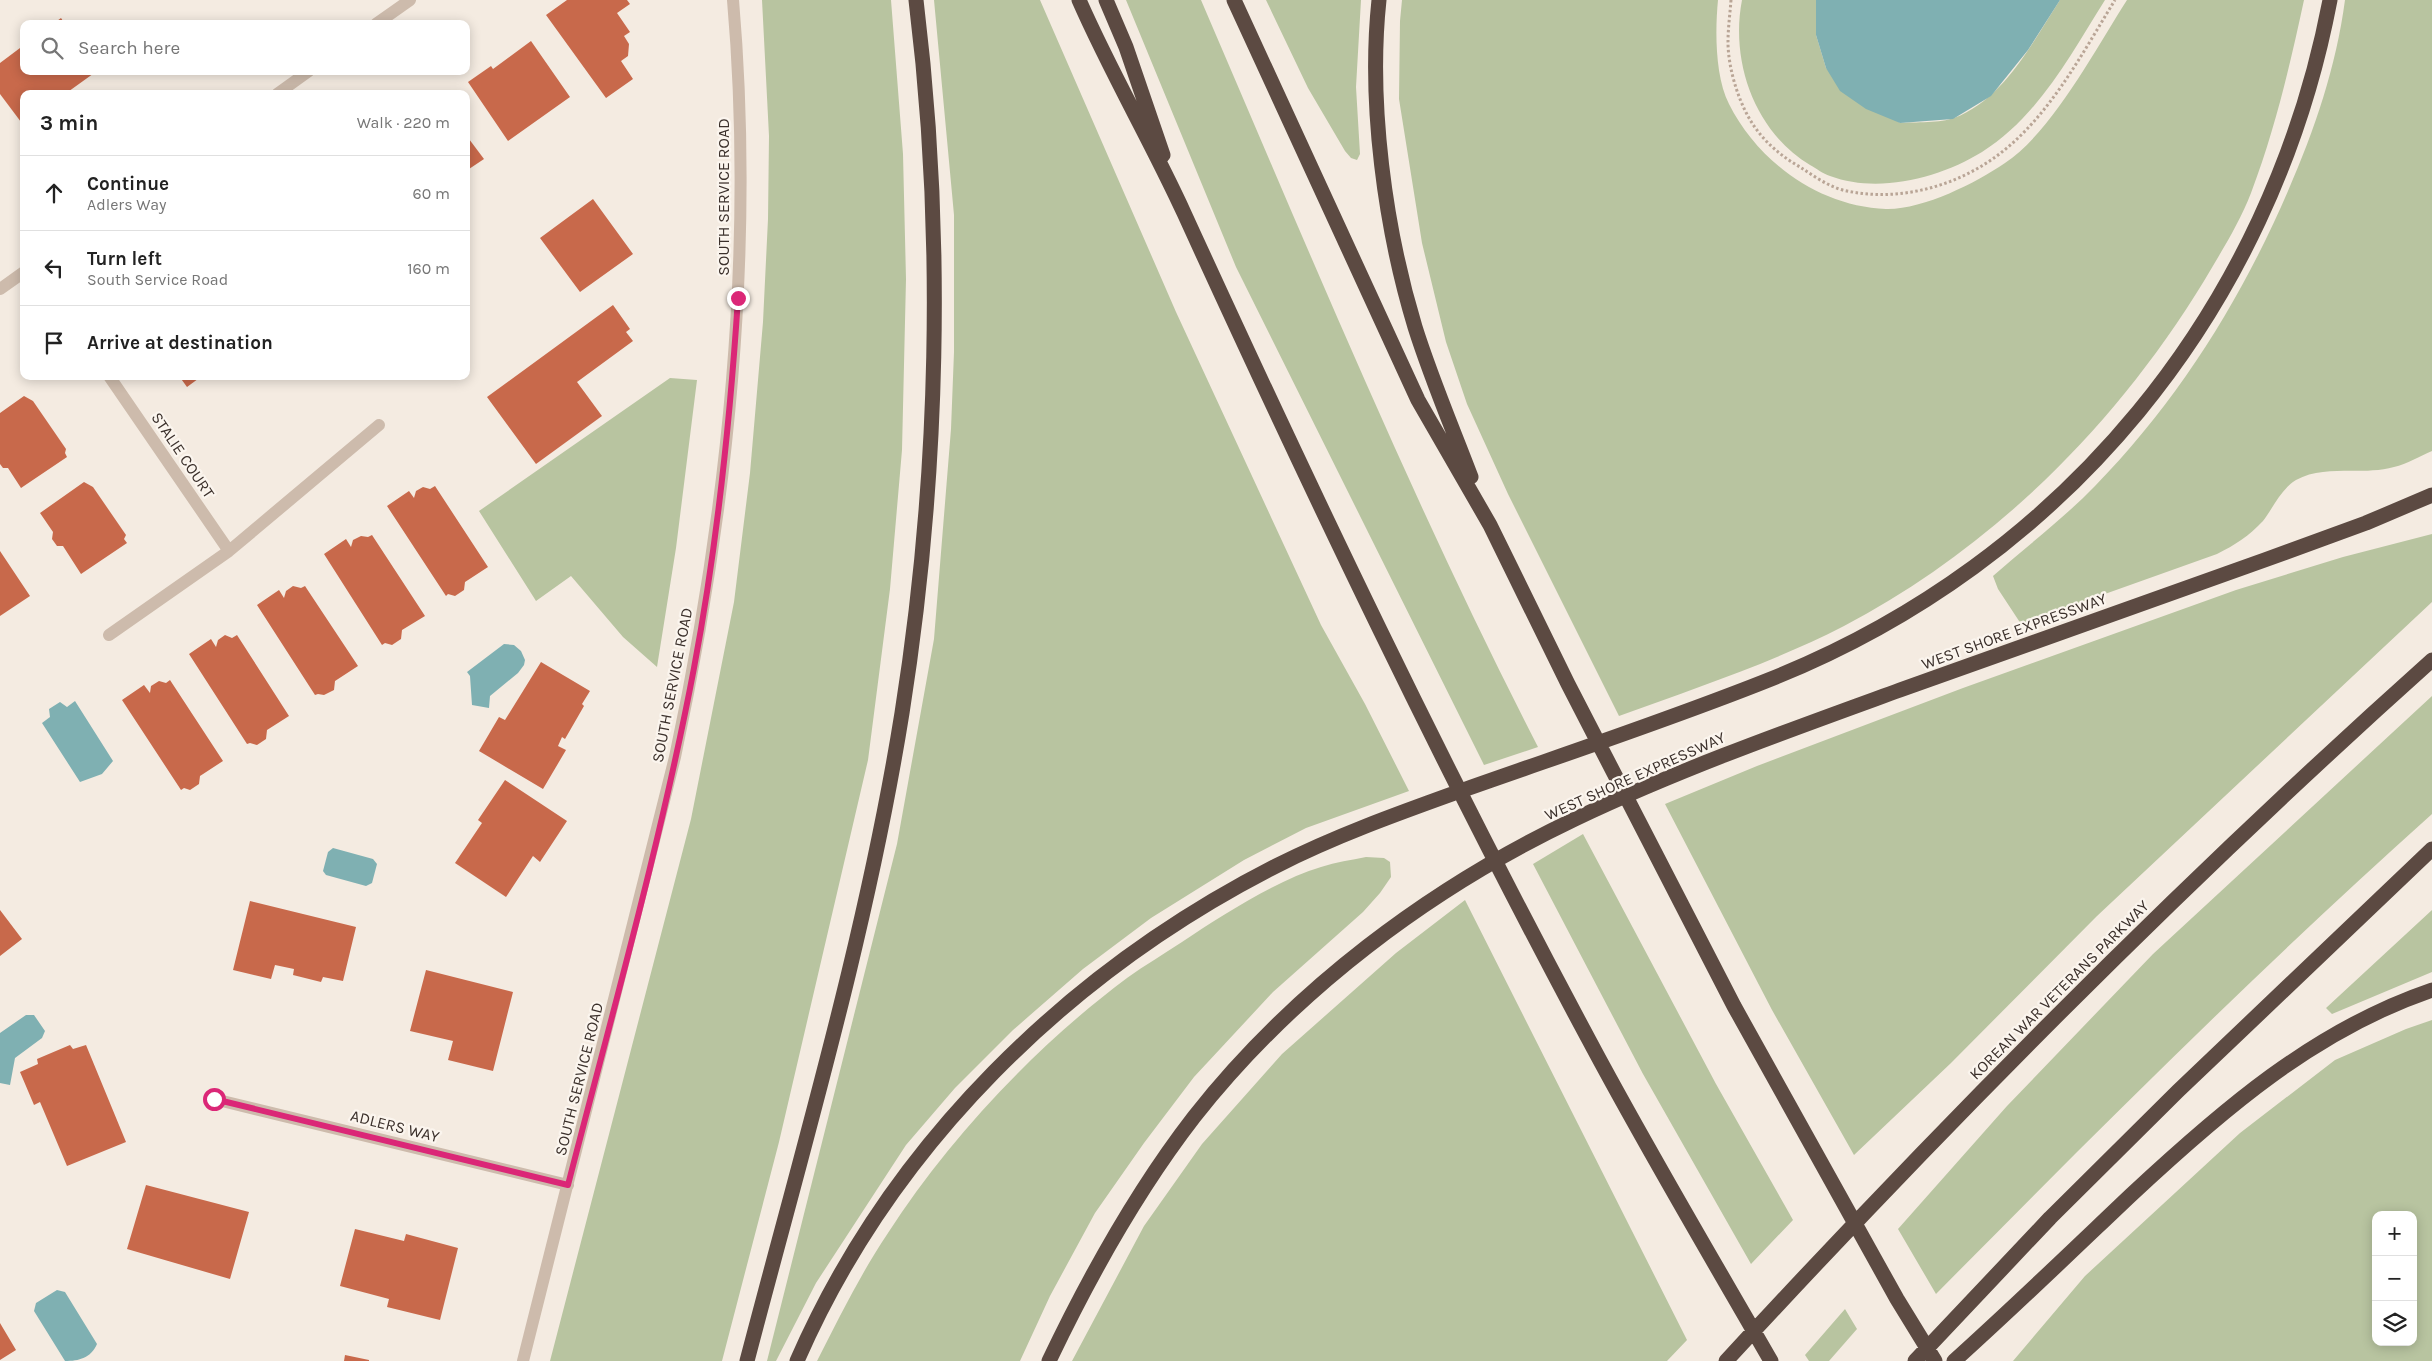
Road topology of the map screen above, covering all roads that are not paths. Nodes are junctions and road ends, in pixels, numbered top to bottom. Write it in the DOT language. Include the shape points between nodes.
graph roads {
  1 [pos="410,0"];
  2 [pos="733,0"];
  3 [pos="916,0"];
  4 [pos="1079,0"];
  5 [pos="1106,0"];
  6 [pos="1234,0"];
  7 [pos="1379,0"];
  8 [pos="2330,0"];
  9 [pos="382,20"];
  10 [pos="303,75"];
  11 [pos="283,90"];
  12 [pos="1182,208"];
  13 [pos="20,275"];
  14 [pos="0,289"];
  15 [pos="113,380"];
  16 [pos="379,425"];
  17 [pos="2432,496"];
  18 [pos="1490,525"];
  19 [pos="230,552"];
  20 [pos="108,635"];
  21 [pos="2432,660"];
  22 [pos="2432,849"];
  23 [pos="2432,990"];
  24 [pos="214,1099"];
  25 [pos="568,1185"];
  26 [pos="523,1361"];
  27 [pos="747,1361"];
  28 [pos="797,1361"];
  29 [pos="1049,1361"];
  30 [pos="1726,1361"];
  31 [pos="1771,1361"];
  32 [pos="1914,1361"];
  33 [pos="1935,1361"];
  34 [pos="1954,1361"];
  1 -- 9 [label="street"];
  2 -- 25 [label="street, SOUTH SERVICE ROAD" via="741,191 738,298 731,399 714,540 694,668 675,757"];
  3 -- 27 [label="highway" via="931,193 933,363 922,545 910,652 888,793 859,924"];
  4 -- 12 [label="highway"];
  5 -- 12 [label="highway" via="1126,47"];
  6 -- 18 [label="highway" via="1414,391"];
  7 -- 18 [label="highway" via="1376,101 1396,244 1424,355"];
  8 -- 28 [label="highway" via="2311,82 2278,178 2259,223 2212,311 2157,389 2126,426 2064,493 2026,527 1946,588 1856,641 1814,661 1359,829 1281,863 1160,932 1090,986 1021,1046 936,1136 902,1180 845,1269"];
  10 -- 11 [label="street"];
  12 -- 31 [label="highway" via="1244,347 1430,732 1591,1044"];
  13 -- 14 [label="street"];
  15 -- 19 [label="street, STALIE COURT"];
  16 -- 19 [label="street"];
  17 -- 29 [label="highway, WEST SHORE EXPRESSWAY" via="1707,761 1572,820 1461,881 1356,956 1231,1073 1193,1119 1125,1218 1096,1266"];
  18 -- 33 [label="highway" via="1661,868 1807,1138"];
  19 -- 20 [label="street"];
  21 -- 30 [label="highway, KOREAN WAR VETERANS PARKWAY" via="2299,781 2135,938 1881,1195"];
  22 -- 32 [label="highway" via="2178,1091 2050,1218"];
  23 -- 34 [label="highway" via="2363,1018 2262,1081 2182,1148"];
  24 -- 25 [label="street, ADLERS WAY"];
  25 -- 26 [label="street, SOUTH SERVICE ROAD"];
}
